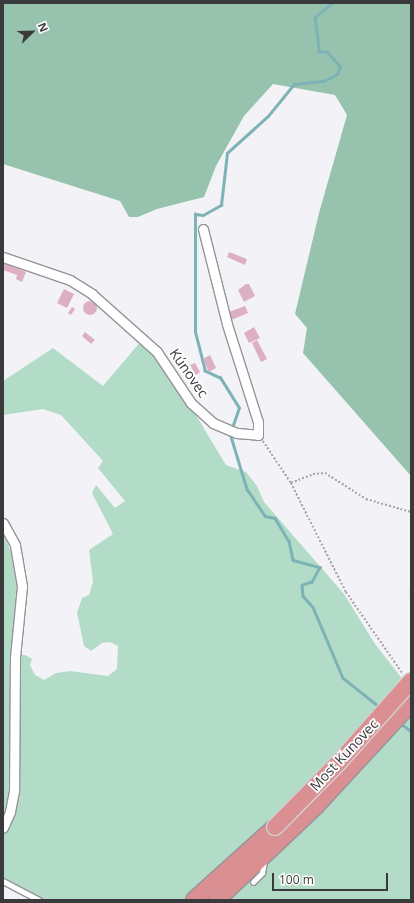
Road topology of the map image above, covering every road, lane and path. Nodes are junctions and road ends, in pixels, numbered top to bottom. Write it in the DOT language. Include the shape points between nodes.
graph roads {
  1 [pos="203,229"];
  2 [pos="3,257"];
  3 [pos="258,435"];
  4 [pos="291,483"];
  5 [pos="411,512"];
  6 [pos="3,523"];
  7 [pos="411,589"];
  8 [pos="411,598"];
  9 [pos="409,680"];
  10 [pos="411,703"];
  11 [pos="3,828"];
  12 [pos="280,832"];
  13 [pos="264,857"];
  14 [pos="3,882"];
  15 [pos="254,882"];
  16 [pos="39,900"];
  17 [pos="194,900"];
  18 [pos="217,900"];
  1 -- 3 [label="street" via="258,422"];
  2 -- 3 [label="street, Kúnovec" via="70,280 92,294 157,352 191,403 213,423 237,433"];
  3 -- 4 [label="path"];
  4 -- 5 [label="path" via="314,474 325,474 366,500"];
  4 -- 9 [label="path" via="346,592"];
  6 -- 11 [label="street" via="15,545 22,586 15,657 14,791 10,812"];
  7 -- 8 [label="path"];
  9 -- 12 [label="highway, Most Kunovec, bridge"];
  10 -- 12 [label="highway, Most Kunovec"];
  12 -- 13 [label="highway"];
  12 -- 17 [label="highway"];
  13 -- 15 [label="lane" via="262,873"];
  13 -- 18 [label="highway"];
  14 -- 16 [label="lane"];
}
